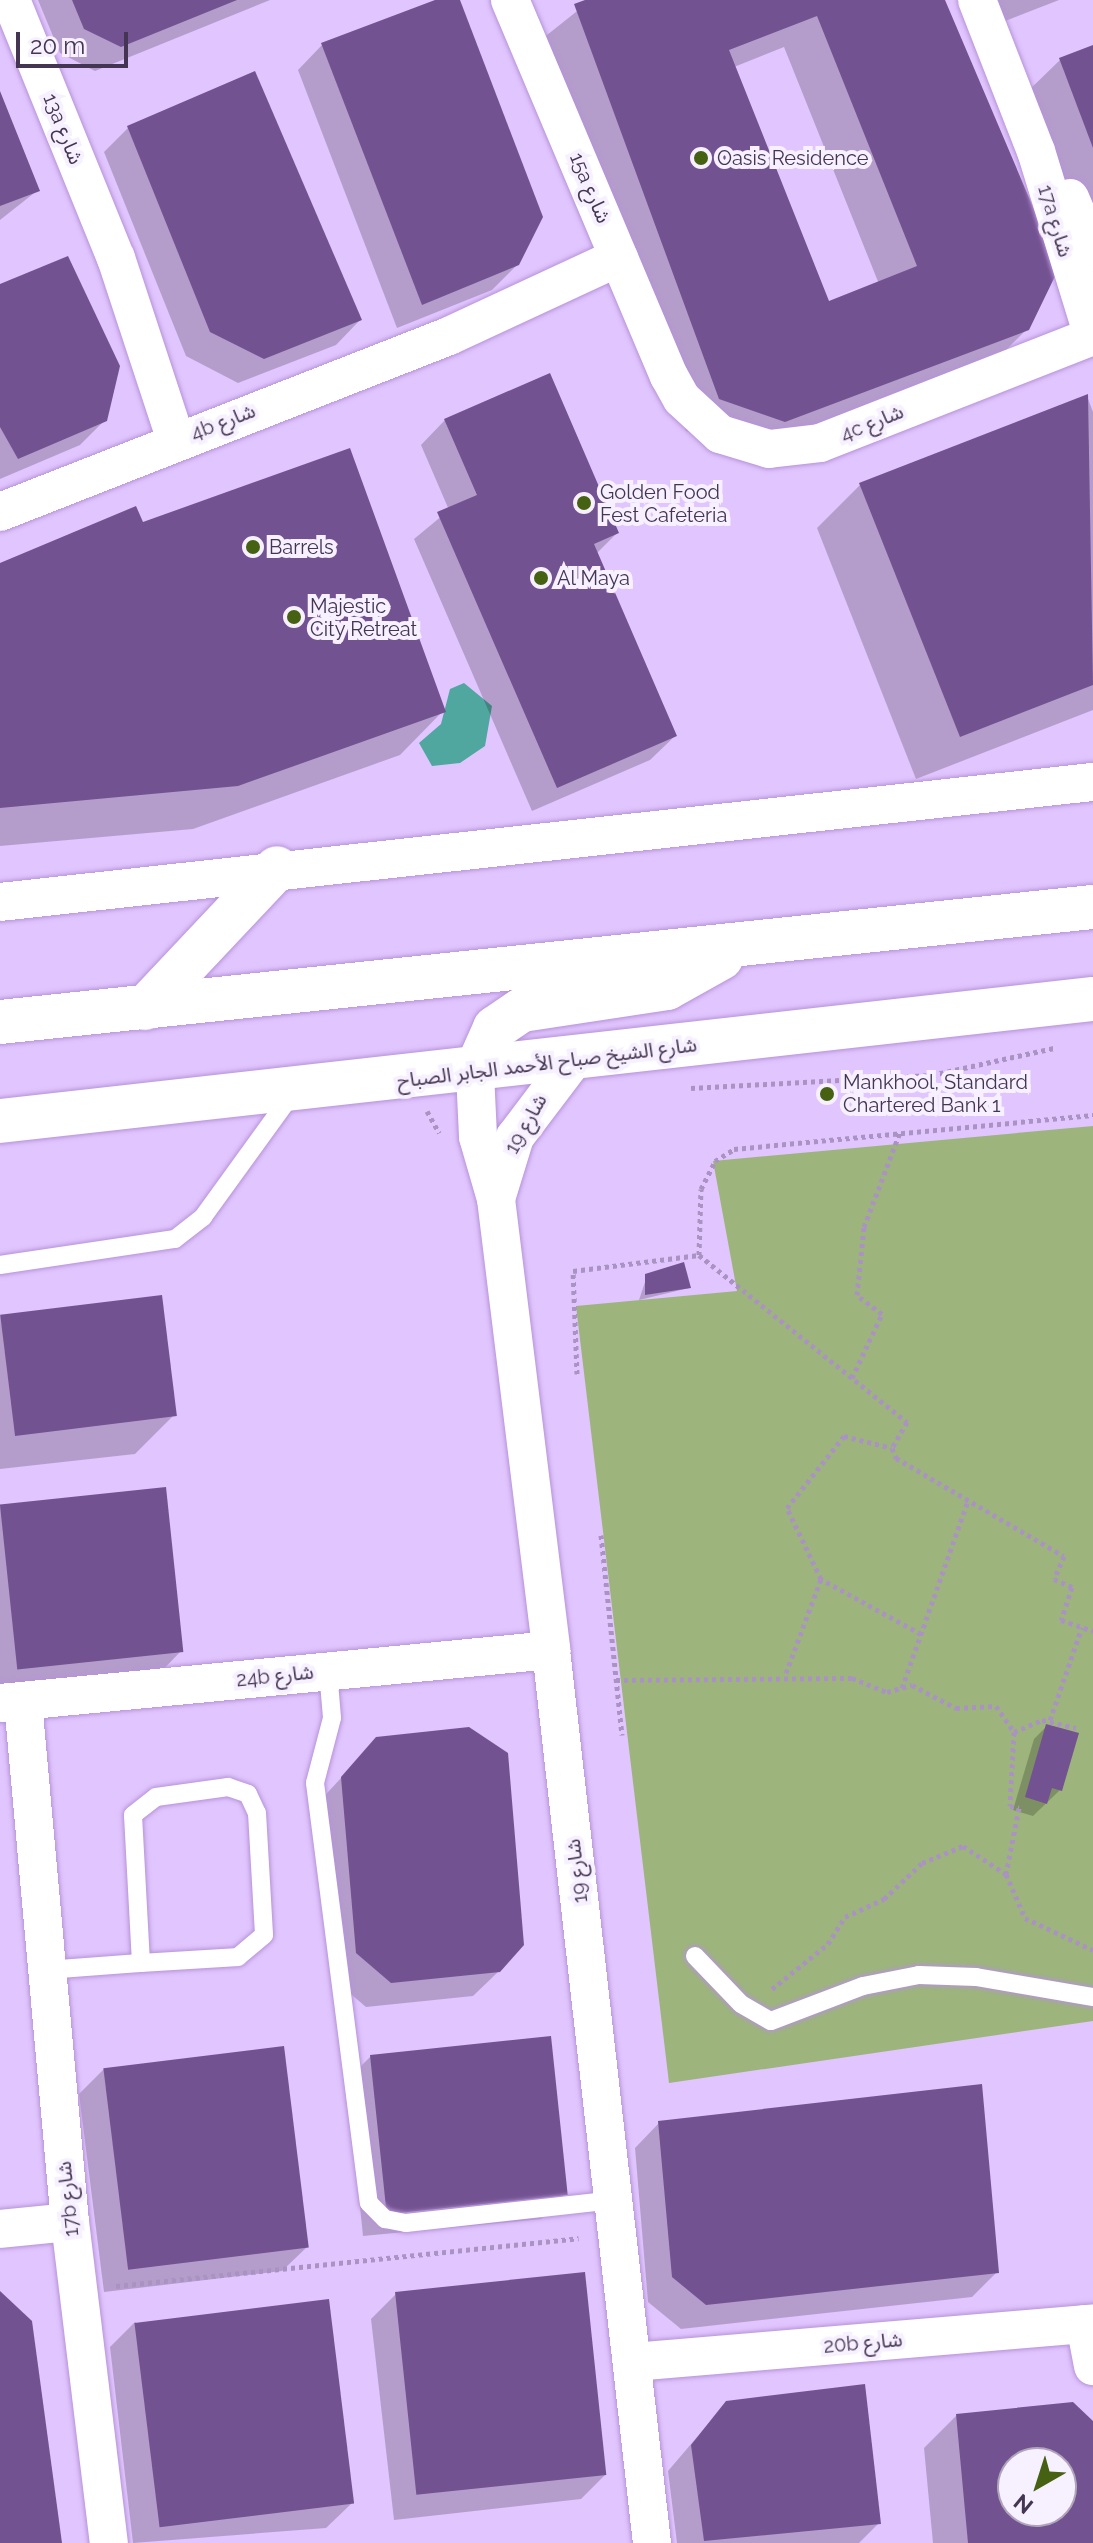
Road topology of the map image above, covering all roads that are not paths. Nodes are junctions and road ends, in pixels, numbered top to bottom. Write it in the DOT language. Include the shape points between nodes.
graph roads {
  1 [pos="11,0"];
  2 [pos="510,0"];
  3 [pos="977,0"];
  4 [pos="1036,151"];
  5 [pos="1093,252"];
  6 [pos="625,270"];
  7 [pos="1093,336"];
  8 [pos="669,376"];
  9 [pos="187,436"];
  10 [pos="0,512"];
  11 [pos="1093,782"];
  12 [pos="277,868"];
  13 [pos="0,902"];
  14 [pos="1093,907"];
  15 [pos="732,949"];
  16 [pos="1093,999"];
  17 [pos="145,1008"];
  18 [pos="0,1022"];
  19 [pos="574,1059"];
  20 [pos="475,1073"];
  21 [pos="294,1091"];
  22 [pos="0,1121"];
  23 [pos="496,1199"];
  24 [pos="0,1265"];
  25 [pos="551,1650"];
  26 [pos="328,1671"];
  27 [pos="12,1702"];
  28 [pos="0,1777"];
  29 [pos="34,1855"];
  30 [pos="695,1956"];
  31 [pos="141,1963"];
  32 [pos="45,1970"];
  33 [pos="1093,1997"];
  34 [pos="618,2217"];
  35 [pos="70,2222"];
  36 [pos="0,2229"];
  37 [pos="1089,2323"];
  38 [pos="633,2362"];
  39 [pos="1093,2366"];
  40 [pos="109,2543"];
  41 [pos="652,2543"];
  1 -- 9 [label="street, 13a شارع" via="116,258 142,297"];
  2 -- 6 [label="street, 15a شارع"];
  3 -- 4 [label="street, 17a شارع"];
  4 -- 5 [label="street, 17a شارع" via="1064,187"];
  4 -- 7 [label="street, 17a شارع"];
  6 -- 8 [label="street, 15a شارع"];
  6 -- 9 [label="street, 4b شارع" via="503,327 449,336"];
  7 -- 8 [label="street, 4c شارع" via="795,449 744,445 720,434 691,409"];
  9 -- 10 [label="street, 4b شارع"];
  11 -- 12 [label="street"];
  12 -- 13 [label="street"];
  12 -- 17 [label="main road"];
  14 -- 15 [label="main road"];
  15 -- 17 [label="main road"];
  15 -- 20 [label="main road" via="667,988 507,1017 486,1041"];
  16 -- 19 [label="main road, شارع الشيخ صباح الأحمد الجابر الصباح"];
  17 -- 18 [label="main road"];
  19 -- 20 [label="main road, شارع الشيخ صباح الأحمد الجابر الصباح"];
  19 -- 23 [label="street, شارع 19" via="515,1137"];
  20 -- 21 [label="main road, شارع الشيخ صباح الأحمد الجابر الصباح"];
  20 -- 23 [label="street, شارع 19" via="478,1137"];
  21 -- 22 [label="main road, شارع الشيخ صباح الأحمد الجابر الصباح"];
  21 -- 24 [label="lane" via="203,1217 175,1239"];
  23 -- 25 [label="street, شارع 19"];
  25 -- 26 [label="street, 24b شارع"];
  25 -- 34 [label="street, شارع 19"];
  26 -- 27 [label="street, 24b شارع"];
  26 -- 34 [label="lane" via="330,1730 315,1783 369,2203 385,2219 406,2223"];
  27 -- 29 [label="street, 17b شارع"];
  28 -- 29 [label="street, 17b شارع"];
  29 -- 32 [label="street, 17b شارع"];
  30 -- 33 [label="lane" via="741,2004 771,2021 863,1986 919,1975 976,1977"];
  31 -- 31 [label="lane" via="238,1957 258,1945 265,1923 257,1813 248,1794 228,1787 138,1806 132,1825"];
  31 -- 32 [label="lane"];
  32 -- 35 [label="street, 17b شارع"];
  34 -- 38 [label="street, شارع 19"];
  35 -- 36 [label="street"];
  35 -- 40 [label="street, 17b شارع"];
  37 -- 38 [label="street, 20b شارع"];
  37 -- 39 [label="street"];
  38 -- 41 [label="street, شارع 19"];
}
